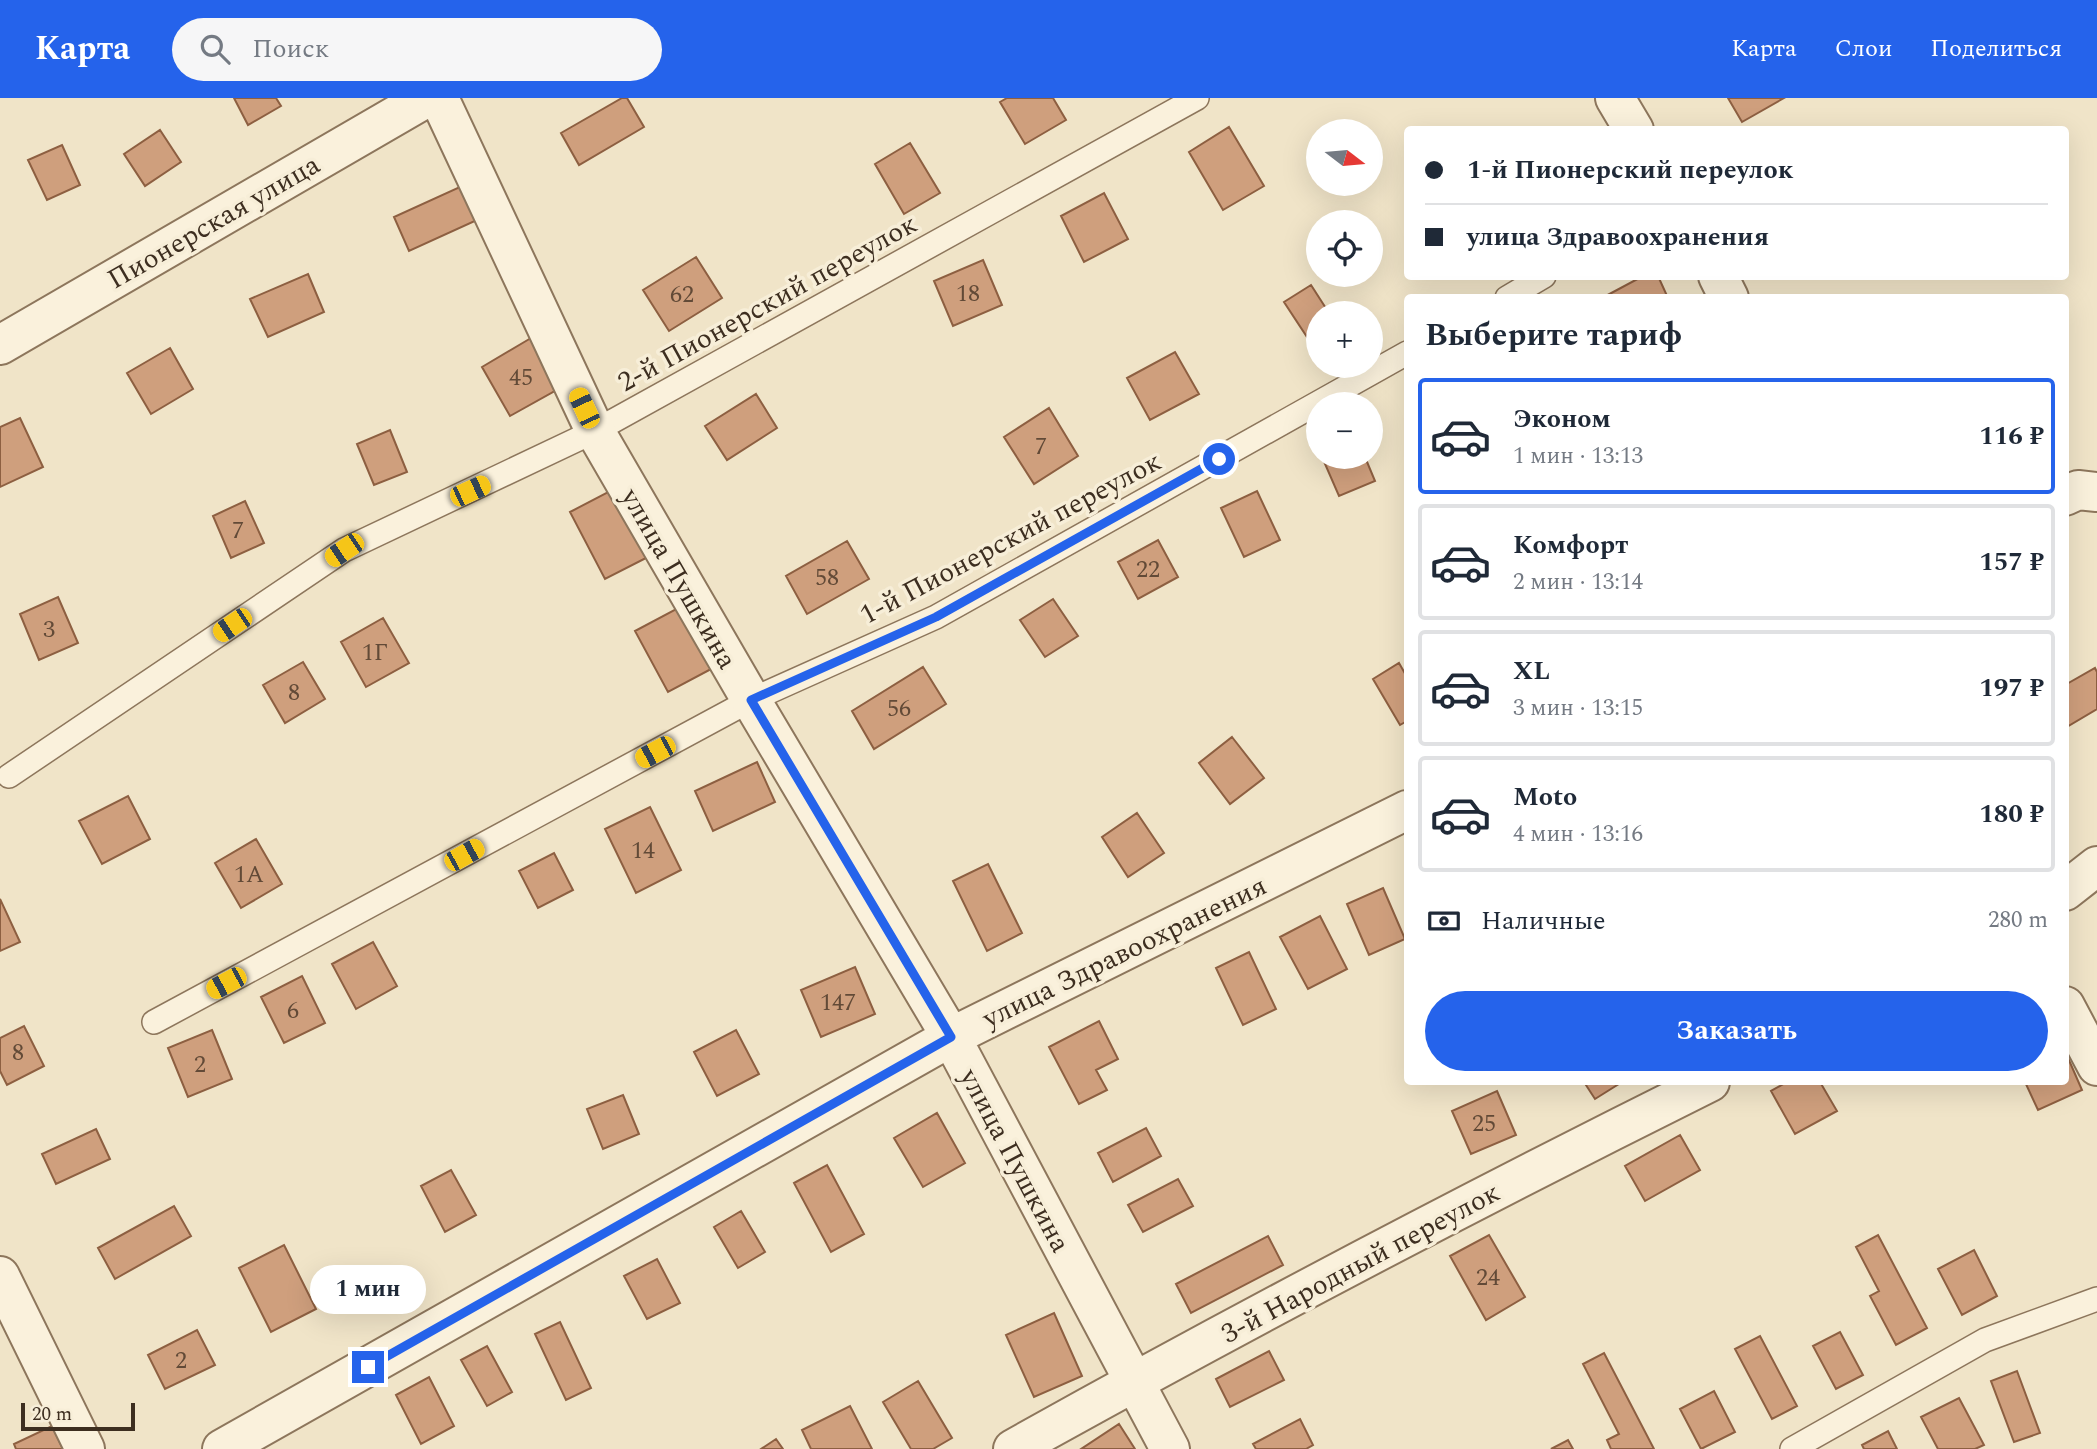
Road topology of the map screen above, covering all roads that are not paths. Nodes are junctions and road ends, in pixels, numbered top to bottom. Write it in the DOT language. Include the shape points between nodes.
graph roads {
  1 [pos="426,98"];
  2 [pos="439,98"];
  3 [pos="1197,98"];
  4 [pos="1615,98"];
  5 [pos="1632,126"];
  6 [pos="1537,280"];
  7 [pos="1514,294"];
  8 [pos="0,345"];
  9 [pos="1404,355"];
  10 [pos="595,431"];
  11 [pos="751,700"];
  12 [pos="9,776"];
  13 [pos="1404,811"];
  14 [pos="2097,866"];
  15 [pos="2069,888"];
  16 [pos="2069,1014"];
  17 [pos="154,1022"];
  18 [pos="951,1037"];
  19 [pos="2097,1066"];
  20 [pos="1704,1085"];
  21 [pos="0,1276"];
  22 [pos="2097,1299"];
  23 [pos="1133,1382"];
  24 [pos="85,1449"];
  25 [pos="222,1449"];
  26 [pos="1013,1449"];
  27 [pos="1170,1449"];
  28 [pos="1792,1449"];
  1 -- 8 [label="street, Пионерская улица"];
  2 -- 10 [label="street, улица Пушкина"];
  3 -- 10 [label="lane, 2-й Пионерский переулок"];
  4 -- 5 [label="street"];
  6 -- 7 [label="lane"];
  9 -- 11 [label="lane, 1-й Пионерский переулок" via="936,617"];
  10 -- 11 [label="street, улица Пушкина"];
  10 -- 12 [label="lane, 2-й Пионерский переулок" via="344,550"];
  11 -- 17 [label="lane, 1-й Пионерский переулок"];
  11 -- 18 [label="street, улица Пушкина"];
  13 -- 18 [label="street, улица Здравоохранения"];
  14 -- 15 [label="street"];
  16 -- 19 [label="street"];
  18 -- 23 [label="street, улица Пушкина"];
  18 -- 25 [label="street, улица Здравоохранения"];
  20 -- 23 [label="street, 3-й Народный переулок"];
  21 -- 24 [label="street"];
  22 -- 28 [label="lane" via="1985,1340"];
  23 -- 26 [label="street, 3-й Народный переулок"];
  23 -- 27 [label="street, улица Пушкина"];
}
